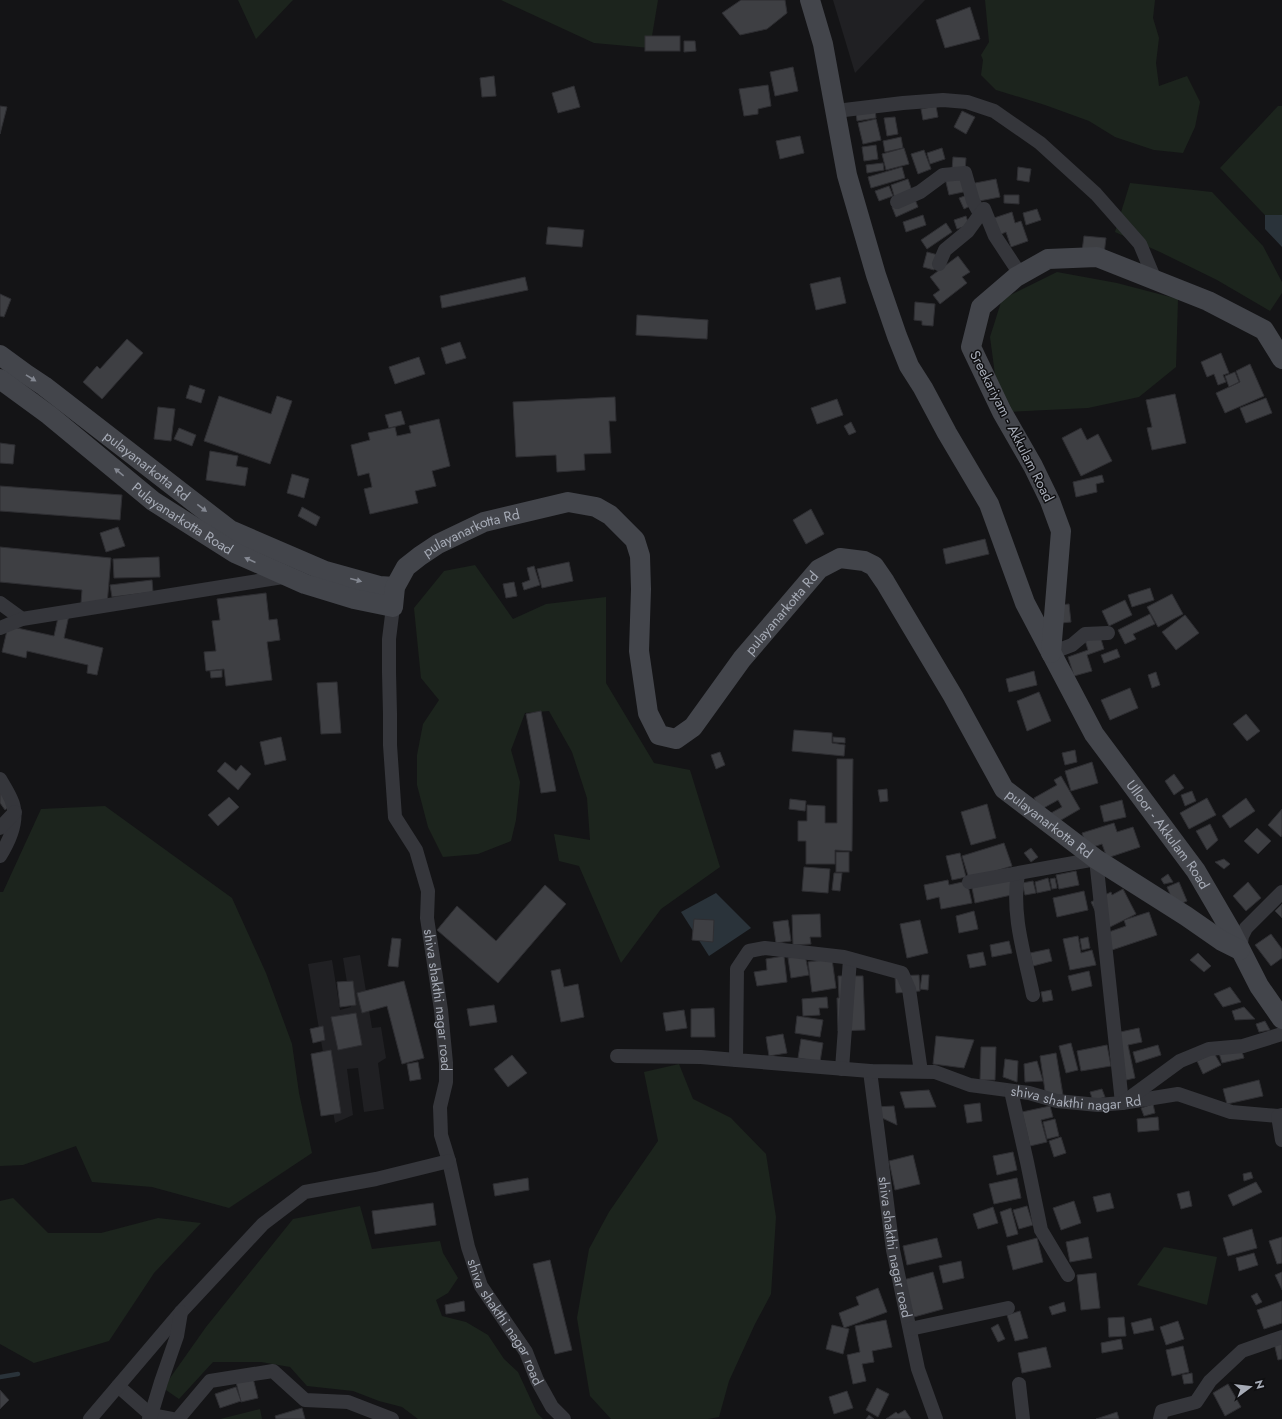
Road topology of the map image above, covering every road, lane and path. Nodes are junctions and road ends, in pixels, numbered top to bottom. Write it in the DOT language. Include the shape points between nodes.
graph roads {
  1 [pos="810,0"];
  2 [pos="836,110"];
  3 [pos="897,202"];
  4 [pos="980,214"];
  5 [pos="939,264"];
  6 [pos="1020,274"];
  7 [pos="1155,280"];
  8 [pos="0,355"];
  9 [pos="1282,359"];
  10 [pos="0,379"];
  11 [pos="324,571"];
  12 [pos="288,576"];
  13 [pos="395,587"];
  14 [pos="0,604"];
  15 [pos="393,607"];
  16 [pos="22,619"];
  17 [pos="0,628"];
  18 [pos="1108,633"];
  19 [pos="1051,653"];
  20 [pos="0,779"];
  21 [pos="15,812"];
  22 [pos="0,828"];
  23 [pos="0,856"];
  24 [pos="1096,860"];
  25 [pos="1018,874"];
  26 [pos="969,882"];
  27 [pos="1282,892"];
  28 [pos="1240,950"];
  29 [pos="850,959"];
  30 [pos="1034,995"];
  31 [pos="1281,1020"];
  32 [pos="617,1056"];
  33 [pos="736,1060"];
  34 [pos="842,1069"];
  35 [pos="870,1071"];
  36 [pos="921,1072"];
  37 [pos="1011,1091"];
  38 [pos="1122,1103"];
  39 [pos="1280,1115"];
  40 [pos="1282,1140"];
  41 [pos="449,1161"];
  42 [pos="1068,1275"];
  43 [pos="1008,1308"];
  44 [pos="181,1312"];
  45 [pos="910,1329"];
  46 [pos="1282,1337"];
  47 [pos="1019,1384"];
  48 [pos="118,1386"];
  49 [pos="150,1417"];
  50 [pos="932,1418"];
  51 [pos="90,1419"];
  52 [pos="172,1419"];
  53 [pos="178,1419"];
  54 [pos="392,1419"];
  55 [pos="564,1419"];
  56 [pos="1023,1419"];
  57 [pos="1160,1419"];
  1 -- 2 [label="street, Ulloor - Akkulam Road" via="823,44"];
  2 -- 7 [label="street" via="943,100 967,102 994,111 1040,143 1096,194 1140,244"];
  2 -- 19 [label="street, Ulloor - Akkulam Road" via="847,175 897,336 909,366 989,504 1025,603"];
  3 -- 4 [label="street" via="920,192 943,175 965,173 973,201"];
  4 -- 5 [label="street" via="968,231 945,250"];
  4 -- 6 [label="street" via="984,209 995,236"];
  6 -- 7 [label="street, Sreekariyam - Akkulam Road" via="1048,260 1097,257"];
  6 -- 19 [label="street, Sreekariyam - Akkulam Road" via="982,307 971,347 1002,412 1047,494 1061,531"];
  7 -- 9 [label="street, Sreekariyam - Akkulam Road" via="1208,301 1264,330"];
  8 -- 11 [label="street, pulayanarkotta Rd, one-way" via="230,530"];
  12 -- 10 [label="street, Pulayanarkotta Road, one-way" via="235,553 154,501 49,415"];
  11 -- 12 [label="street"];
  11 -- 13 [label="street, pulayanarkotta Rd, one-way" via="379,586"];
  12 -- 15 [label="street, Pulayanarkotta Road" via="354,599"];
  12 -- 16 [label="street"];
  13 -- 15 [label="street, pulayanarkotta Rd"];
  13 -- 24 [label="street, pulayanarkotta Rd" via="406,567 420,556 438,544 484,522 568,502 596,507 610,515 635,540 640,556 639,651 648,713 659,735 676,739 693,727 742,659 819,569 840,558 864,561 874,566 885,582 953,696 1004,789"];
  14 -- 16 [label="street"];
  15 -- 41 [label="street, shiva shakthi nagar road" via="388,672 395,817 416,850 428,891 427,918 446,1063 446,1082 440,1107 441,1135"];
  16 -- 17 [label="street"];
  18 -- 19 [label="street" via="1085,634 1072,645"];
  19 -- 28 [label="street, Ulloor - Akkulam Road" via="1094,734 1196,871"];
  20 -- 21 [label="street" via="12,800"];
  21 -- 22 [label="street"];
  21 -- 23 [label="street" via="12,831"];
  24 -- 25 [label="street"];
  24 -- 28 [label="street, pulayanarkotta Rd"];
  24 -- 38 [label="street"];
  25 -- 26 [label="street"];
  25 -- 30 [label="street" via="1016,889 1019,931"];
  27 -- 28 [label="street" via="1246,928"];
  28 -- 31 [label="street, Ulloor - Akkulam Road" via="1258,986"];
  29 -- 33 [label="street" via="765,948 750,951 737,969"];
  29 -- 34 [label="street"];
  29 -- 36 [label="street" via="902,973 909,989"];
  31 -- 38 [label="street" via="1243,1046 1209,1049 1180,1061"];
  32 -- 33 [label="street, shiva shakthi nagar Rd"];
  33 -- 34 [label="street, shiva shakthi nagar Rd"];
  34 -- 35 [label="street, shiva shakthi nagar Rd"];
  35 -- 36 [label="street, shiva shakthi nagar Rd"];
  35 -- 45 [label="street, shiva shakthi nagar road" via="892,1250"];
  36 -- 37 [label="street, shiva shakthi nagar Rd" via="935,1072 970,1085"];
  37 -- 38 [label="street, shiva shakthi nagar Rd" via="1057,1101"];
  37 -- 42 [label="street" via="1041,1230"];
  38 -- 39 [label="street, shiva shakthi nagar Rd" via="1178,1094 1231,1112"];
  39 -- 40 [label="street"];
  41 -- 44 [label="street" via="376,1179 305,1192 263,1224"];
  41 -- 55 [label="street, shiva shakthi nagar road" via="468,1247 481,1286 526,1352 537,1380 552,1407"];
  43 -- 45 [label="street"];
  44 -- 48 [label="street"];
  44 -- 49 [label="street" via="177,1336"];
  45 -- 50 [label="street, shiva shakthi nagar road"];
  46 -- 57 [label="street" via="1242,1351 1210,1381 1196,1402 1162,1411"];
  47 -- 56 [label="street"];
  48 -- 49 [label="street"];
  48 -- 51 [label="street"];
  49 -- 52 [label="street"];
  53 -- 54 [label="street" via="210,1380 273,1371 305,1400 348,1402"];
}
